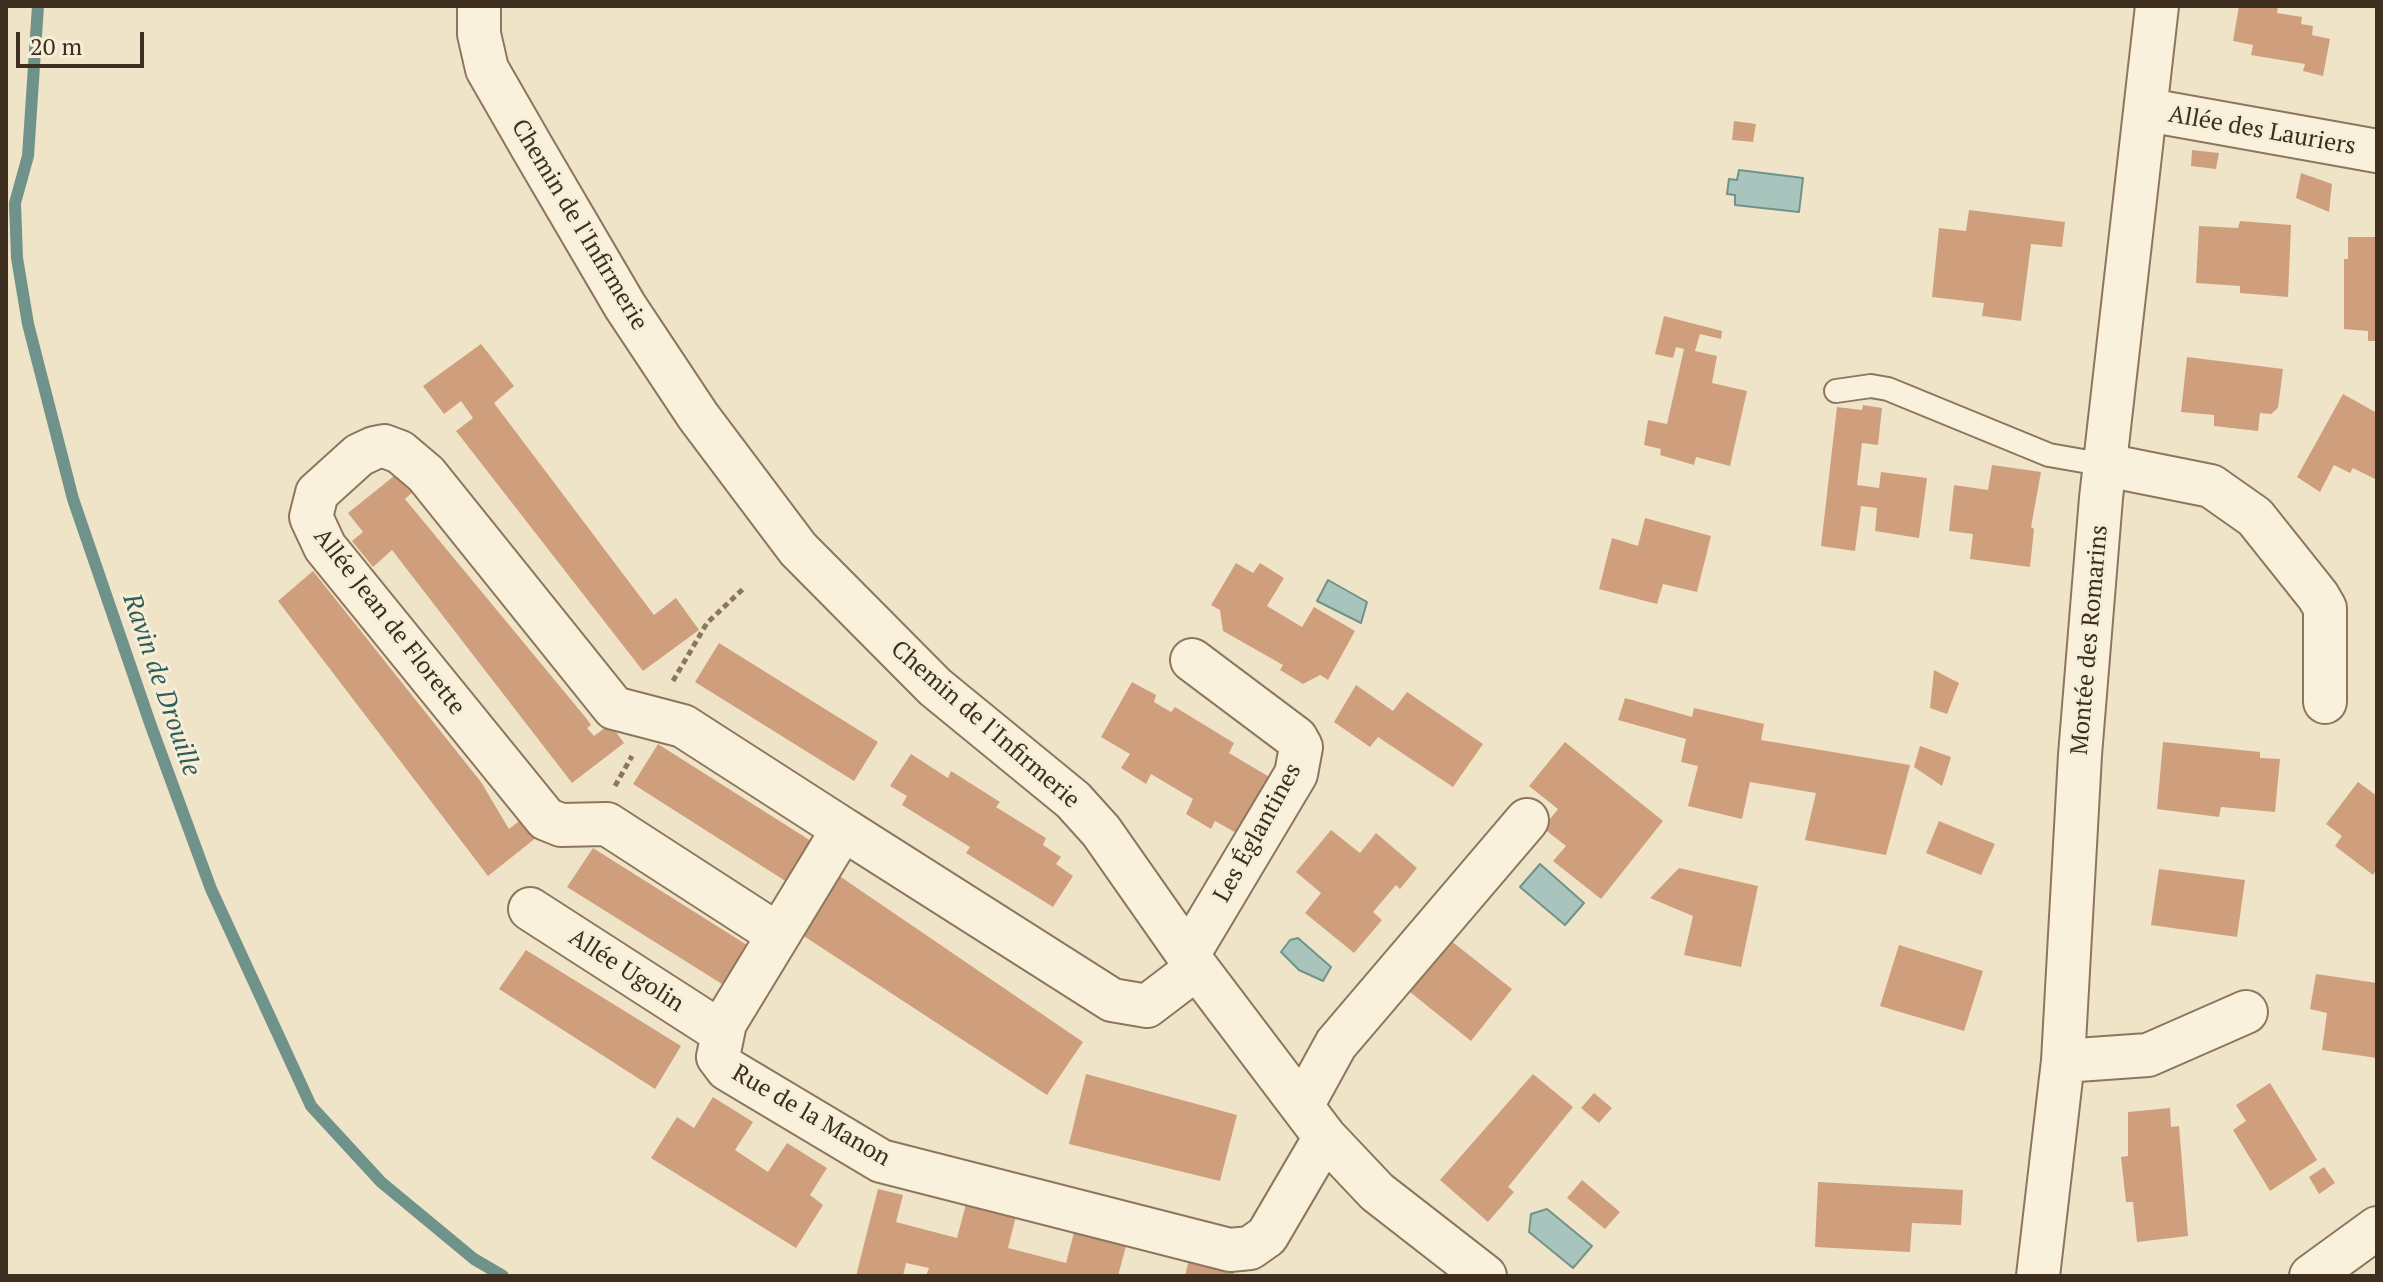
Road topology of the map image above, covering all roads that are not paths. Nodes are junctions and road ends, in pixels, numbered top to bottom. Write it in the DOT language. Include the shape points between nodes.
graph roads {
  1 [pos="479,6"];
  2 [pos="2157,6"];
  3 [pos="2148,110"];
  4 [pos="2377,151"];
  5 [pos="1836,391"];
  6 [pos="2106,465"];
  7 [pos="1192,660"];
  8 [pos="2325,702"];
  9 [pos="1527,820"];
  10 [pos="843,829"];
  11 [pos="530,909"];
  12 [pos="777,934"];
  13 [pos="1192,962"];
  14 [pos="2246,1012"];
  15 [pos="721,1032"];
  16 [pos="2063,1061"];
  17 [pos="1314,1122"];
  18 [pos="2377,1228"];
  19 [pos="2044,1274"];
  20 [pos="1485,1276"];
  21 [pos="2311,1276"];
  1 -- 13 [label="street, Chemin de l'Infirmerie" via="487,69 625,306 698,416 798,549 935,687 1088,816"];
  2 -- 3 [label="street, Montée des Romarins"];
  3 -- 4 [label="street, Allée des Lauriers"];
  3 -- 6 [label="street, Montée des Romarins"];
  5 -- 6 [label="lane" via="1888,389 2049,455"];
  6 -- 8 [label="street" via="2211,486 2255,517 2325,608"];
  6 -- 16 [label="street, Montée des Romarins" via="2080,755"];
  7 -- 13 [label="street, Les Églantines" via="1301,747 1296,774"];
  9 -- 17 [label="street, Rue de la Manon" via="1336,1044"];
  10 -- 12 [label="street, Rue de la Manon"];
  10 -- 12 [label="street, Allée Jean de Florette" via="683,726 614,708 426,474 400,452 384,446 359,455 317,493 311,517 325,547 546,819 561,825 594,822 613,827"];
  10 -- 13 [label="street" via="1112,1000 1147,1006"];
  11 -- 15 [label="street, Allée Ugolin"];
  12 -- 15 [label="street, Rue de la Manon"];
  13 -- 17 [label="street, Chemin de l'Infirmerie"];
  14 -- 16 [label="street" via="2148,1055"];
  15 -- 17 [label="street, Rue de la Manon" via="718,1057 727,1069 881,1161 1217,1248 1250,1248 1267,1236"];
  16 -- 19 [label="street, Montée des Romarins"];
  17 -- 20 [label="street, Chemin de l'Infirmerie" via="1377,1192"];
  18 -- 21 [label="street"];
}
